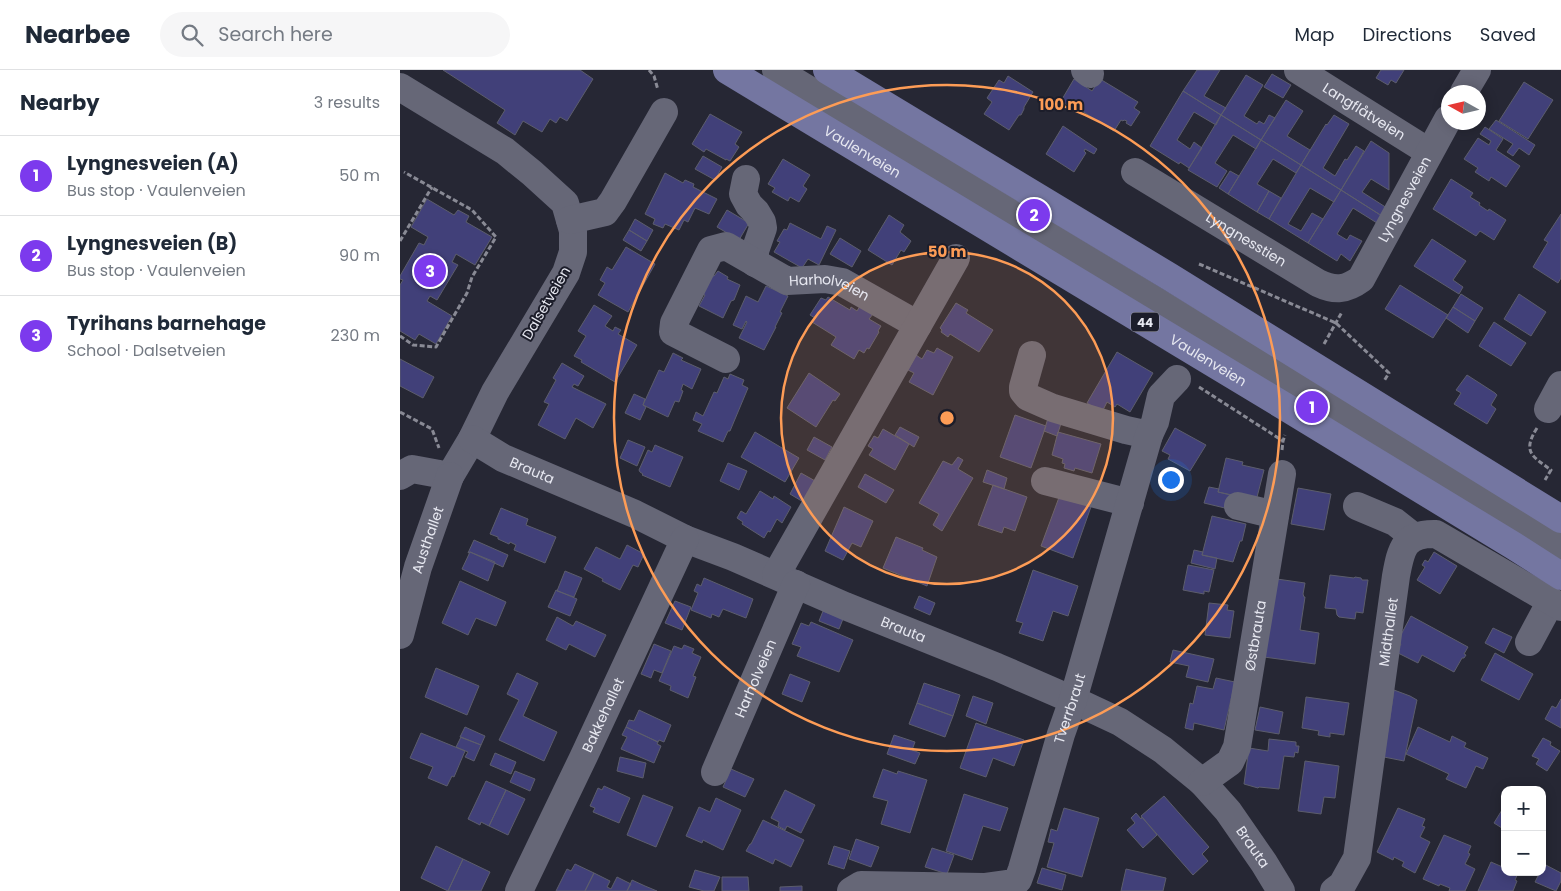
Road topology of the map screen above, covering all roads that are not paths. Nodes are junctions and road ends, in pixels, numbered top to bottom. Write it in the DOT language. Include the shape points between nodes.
graph roads {
  1 [pos="727,70"];
  2 [pos="776,70"];
  3 [pos="827,70"];
  4 [pos="1298,70"];
  5 [pos="1477,70"];
  6 [pos="1468,85"];
  7 [pos="400,86"];
  8 [pos="662,103"];
  9 [pos="1442,130"];
  10 [pos="1429,152"];
  11 [pos="1135,172"];
  12 [pos="746,179"];
  13 [pos="570,220"];
  14 [pos="956,258"];
  15 [pos="755,263"];
  16 [pos="1361,279"];
  17 [pos="918,325"];
  18 [pos="1032,356"];
  19 [pos="726,359"];
  20 [pos="1177,380"];
  21 [pos="1561,384"];
  22 [pos="1548,409"];
  23 [pos="1157,429"];
  24 [pos="472,439"];
  25 [pos="445,463"];
  26 [pos="1282,474"];
  27 [pos="400,476"];
  28 [pos="1045,480"];
  29 [pos="1130,503"];
  30 [pos="1238,506"];
  31 [pos="1358,506"];
  32 [pos="1275,515"];
  33 [pos="1561,519"];
  34 [pos="1414,537"];
  35 [pos="685,539"];
  36 [pos="1561,547"];
  37 [pos="1561,576"];
  38 [pos="786,580"];
  39 [pos="1556,604"];
  40 [pos="400,635"];
  41 [pos="1528,642"];
  42 [pos="1073,700"];
  43 [pos="714,772"];
  44 [pos="1202,782"];
  45 [pos="519,891"];
  46 [pos="851,891"];
  47 [pos="1281,891"];
  48 [pos="1334,891"];
  1 -- 37 [label="main road, Vaulenveien / 44"];
  2 -- 36 [label="street"];
  3 -- 33 [label="main road"];
  4 -- 10 [label="street, Langflåtveien"];
  5 -- 6 [label="street"];
  7 -- 13 [label="street, Dalsetveien" via="532,173 565,204"];
  8 -- 13 [label="street" via="605,212"];
  9 -- 10 [label="street, Lyngnesveien"];
  10 -- 16 [label="street, Lyngnesveien"];
  11 -- 16 [label="street, Lyngnesstien" via="1318,283 1344,289"];
  12 -- 15 [label="street" via="743,194 762,222"];
  13 -- 24 [label="street, Dalsetveien" via="573,252 566,273 495,392"];
  14 -- 17 [label="street, Harholveien"];
  15 -- 17 [label="street, Harholveien" via="787,281 825,279 842,282"];
  15 -- 19 [label="street, Harholveien" via="726,246 711,250 674,323 673,332"];
  17 -- 38 [label="street, Harholveien"];
  18 -- 23 [label="street" via="1023,387 1028,397 1126,430"];
  20 -- 23 [label="street, Tverrbraut" via="1161,396"];
  21 -- 22 [label="street"];
  23 -- 29 [label="street, Tverrbraut"];
  24 -- 25 [label="street, Dalsetveien"];
  24 -- 35 [label="street, Brauta" via="503,458 635,514"];
  25 -- 27 [label="street" via="412,469"];
  25 -- 40 [label="street, Austhallet"];
  26 -- 32 [label="street, Østbrauta"];
  28 -- 29 [label="street"];
  29 -- 42 [label="street, Tverrbraut"];
  30 -- 32 [label="street"];
  31 -- 34 [label="street" via="1395,522"];
  32 -- 44 [label="street, Østbrauta" via="1237,747 1230,762"];
  34 -- 39 [label="street" via="1436,534"];
  34 -- 48 [label="street, Midthallet" via="1404,546 1396,576 1357,858 1342,885"];
  35 -- 38 [label="street, Brauta"];
  35 -- 45 [label="street, Bakkehallet"];
  38 -- 42 [label="street, Brauta"];
  38 -- 43 [label="street, Harholveien"];
  39 -- 41 [label="street"];
  42 -- 44 [label="street, Brauta" via="1120,722"];
  42 -- 46 [label="street, Tverrbraut" via="1018,880 984,887 861,885"];
  44 -- 47 [label="street, Brauta" via="1228,811"];
}
